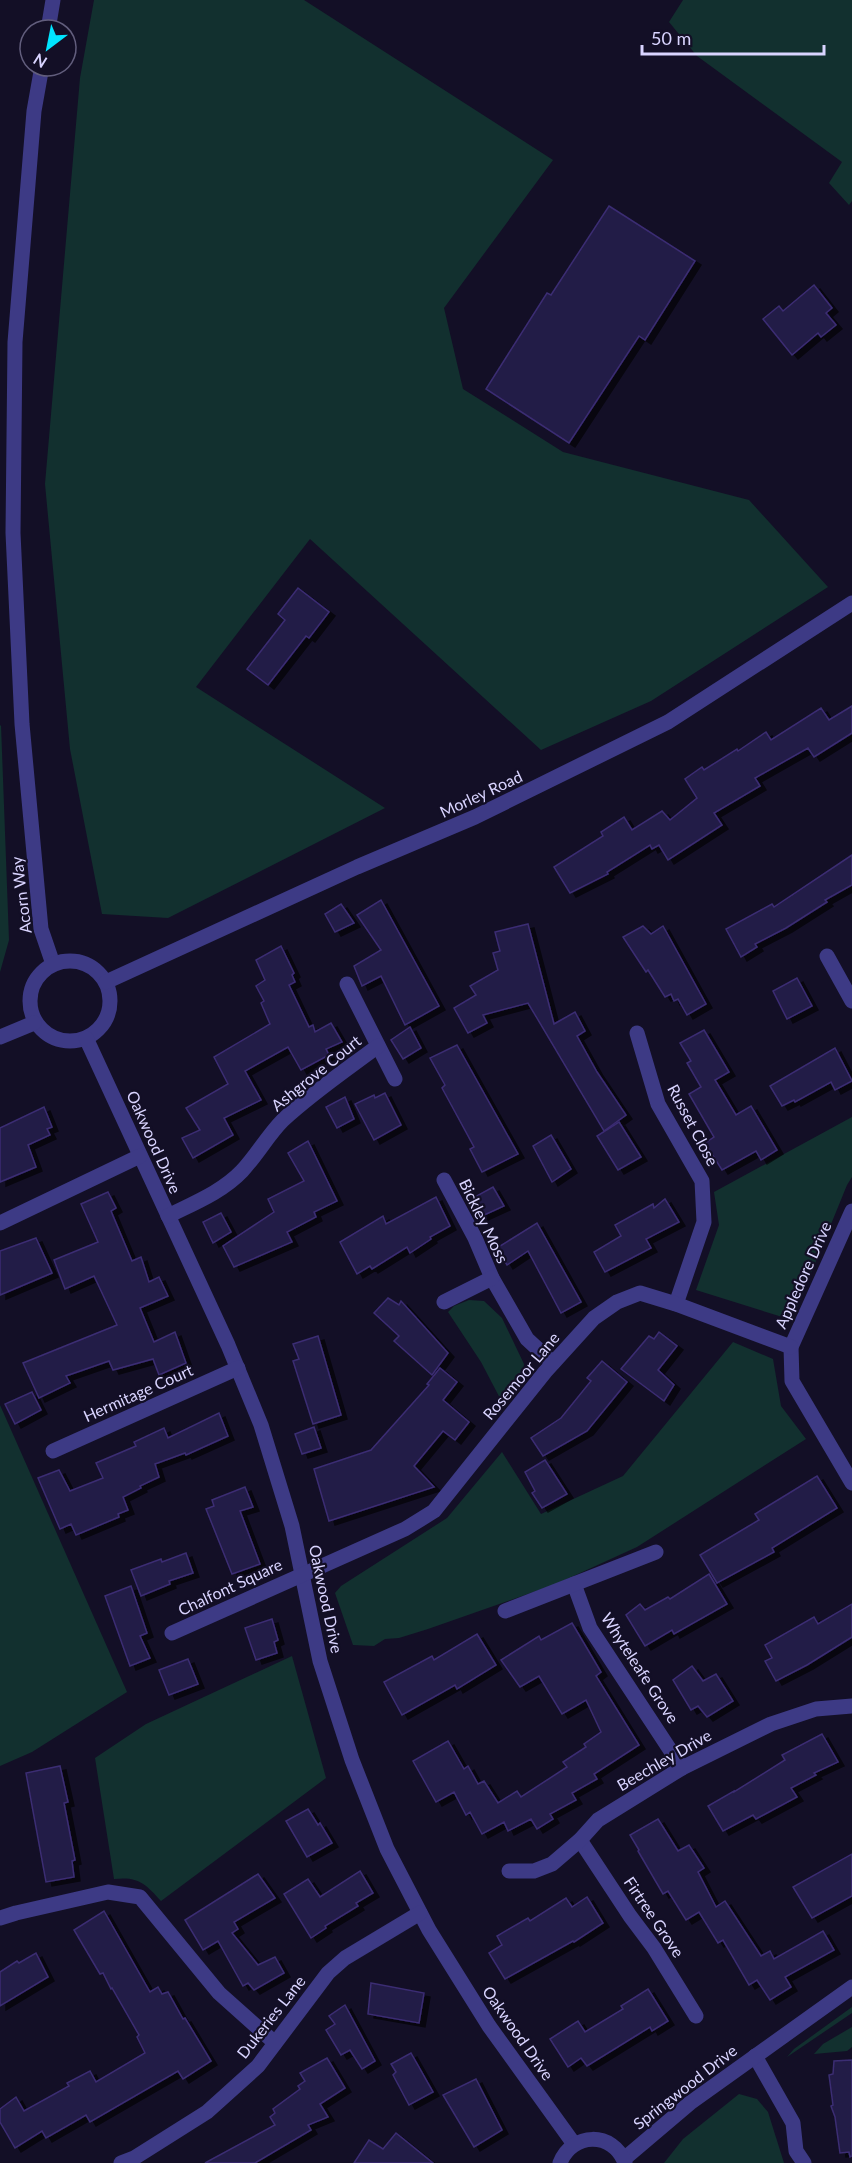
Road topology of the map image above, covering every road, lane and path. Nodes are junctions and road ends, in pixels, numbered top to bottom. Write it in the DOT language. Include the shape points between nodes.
graph roads {
  1 [pos="53,0"];
  2 [pos="50,18"];
  3 [pos="40,78"];
  4 [pos="852,603"];
  5 [pos="827,956"];
  6 [pos="53,964"];
  7 [pos="106,982"];
  8 [pos="347,984"];
  9 [pos="852,1001"];
  10 [pos="34,1023"];
  11 [pos="637,1033"];
  12 [pos="0,1037"];
  13 [pos="86,1038"];
  14 [pos="378,1046"];
  15 [pos="395,1079"];
  16 [pos="140,1156"];
  17 [pos="444,1180"];
  18 [pos="852,1210"];
  19 [pos="168,1216"];
  20 [pos="0,1223"];
  21 [pos="492,1278"];
  22 [pos="444,1302"];
  23 [pos="676,1304"];
  24 [pos="791,1347"];
  25 [pos="554,1363"];
  26 [pos="238,1368"];
  27 [pos="53,1451"];
  28 [pos="852,1483"];
  29 [pos="656,1552"];
  30 [pos="303,1574"];
  31 [pos="574,1584"];
  32 [pos="505,1611"];
  33 [pos="172,1633"];
  34 [pos="852,1706"];
  35 [pos="682,1768"];
  36 [pos="580,1840"];
  37 [pos="509,1870"];
  38 [pos="420,1913"];
  39 [pos="0,1918"];
  40 [pos="852,1987"];
  41 [pos="696,2016"];
  42 [pos="275,2043"];
  43 [pos="755,2056"];
  44 [pos="574,2144"];
  45 [pos="624,2161"];
  46 [pos="121,2163"];
  47 [pos="560,2163"];
  48 [pos="804,2163"];
  1 -- 2 [label="street"];
  3 -- 6 [label="street, Acorn Way" via="15,342 13,533 22,724 41,929"];
  4 -- 7 [label="street, Morley Road" via="658,727 476,818 357,867"];
  5 -- 9 [label="street"];
  6 -- 7 [label="street" via="81,962"];
  6 -- 10 [label="street" via="34,980 29,1000"];
  7 -- 13 [label="street" via="110,1004 106,1018"];
  8 -- 14 [label="street"];
  10 -- 12 [label="street"];
  10 -- 13 [label="street" via="52,1038 69,1042"];
  11 -- 23 [label="street, Russet Close" via="658,1104 702,1181 704,1222"];
  13 -- 16 [label="street, Oakwood Drive"];
  14 -- 15 [label="street"];
  14 -- 19 [label="street, Ashgrove Court" via="282,1122 229,1183"];
  16 -- 19 [label="street, Oakwood Drive"];
  16 -- 20 [label="street"];
  17 -- 21 [label="street, Bickley Moss"];
  18 -- 24 [label="street, Appledore Drive"];
  19 -- 26 [label="street, Oakwood Drive"];
  21 -- 22 [label="street, Bickley Moss"];
  21 -- 25 [label="street, Bickley Moss" via="527,1339"];
  23 -- 24 [label="street, Rosemoor Lane"];
  23 -- 25 [label="street, Rosemoor Lane" via="640,1293 617,1302 594,1318"];
  24 -- 28 [label="street, Appledore Drive" via="792,1381"];
  25 -- 30 [label="street, Rosemoor Lane" via="434,1510 405,1529"];
  26 -- 27 [label="street, Hermitage Court"];
  26 -- 30 [label="street, Oakwood Drive" via="273,1460"];
  29 -- 31 [label="street"];
  30 -- 33 [label="street, Chalfont Square"];
  30 -- 38 [label="street, Oakwood Drive" via="320,1661 352,1761 387,1849"];
  31 -- 32 [label="street"];
  31 -- 35 [label="street, Whyteleafe Grove" via="590,1628"];
  34 -- 35 [label="street, Beechley Drive" via="816,1709 771,1724"];
  35 -- 36 [label="street, Beechley Drive" via="598,1820"];
  36 -- 37 [label="street, Beechley Drive" via="552,1864 534,1870"];
  36 -- 41 [label="street, Firtree Grove"];
  38 -- 42 [label="street, Dukeries Lane" via="345,1958 328,1973"];
  38 -- 44 [label="street, Oakwood Drive" via="489,2026"];
  39 -- 42 [label="street" via="108,1892 140,1897 219,1993"];
  40 -- 43 [label="street, Springwood Drive"];
  42 -- 46 [label="street, Dukeries Lane" via="258,2066 207,2112"];
  43 -- 45 [label="street, Springwood Drive" via="690,2103"];
  43 -- 48 [label="street" via="793,2123 796,2151"];
  44 -- 45 [label="street" via="595,2139 606,2142 617,2149"];
  44 -- 47 [label="street"];
}
